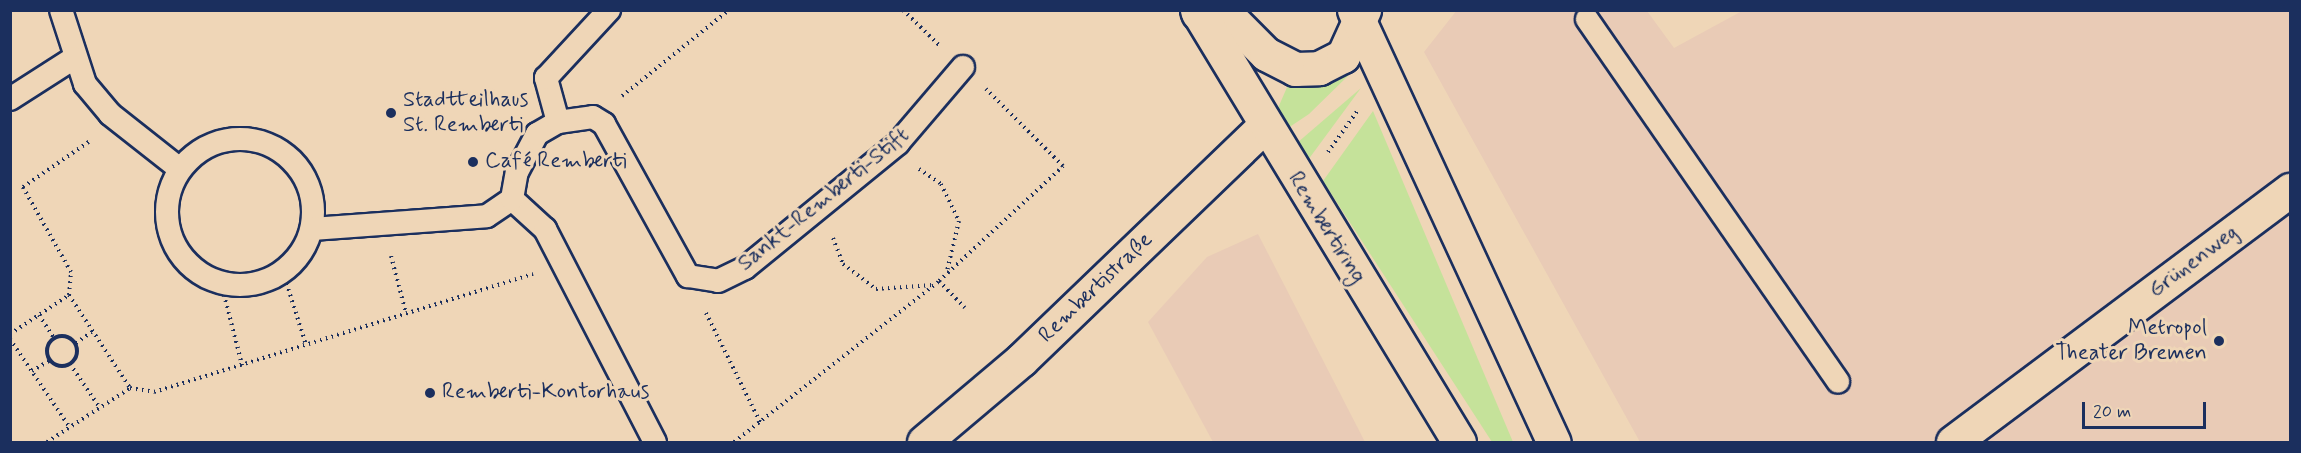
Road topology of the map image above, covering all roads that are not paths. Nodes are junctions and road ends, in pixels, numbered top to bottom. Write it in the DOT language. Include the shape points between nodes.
graph roads {
  1 [pos="61,10"];
  2 [pos="609,10"];
  3 [pos="1198,12"];
  4 [pos="1358,13"];
  5 [pos="1587,19"];
  6 [pos="74,58"];
  7 [pos="963,67"];
  8 [pos="10,99"];
  9 [pos="558,122"];
  10 [pos="1263,127"];
  11 [pos="180,169"];
  12 [pos="2290,190"];
  13 [pos="512,199"];
  14 [pos="312,229"];
  15 [pos="1839,382"];
  16 [pos="655,442"];
  17 [pos="924,442"];
  18 [pos="1459,442"];
  19 [pos="1554,442"];
  20 [pos="1953,442"];
  1 -- 6 [label="lane"];
  2 -- 9 [label="lane" via="546,78"];
  3 -- 4 [label="street" via="1230,18 1266,54 1295,69 1319,68 1343,56"];
  3 -- 10 [label="street, Rembertiring"];
  4 -- 19 [label="street" via="1384,80"];
  5 -- 15 [label="lane"];
  6 -- 8 [label="lane"];
  6 -- 11 [label="lane" via="85,84 120,123"];
  7 -- 9 [label="lane, Sankt-Remberti-Stift" via="928,114 745,268 718,282 688,276 604,124 593,117"];
  9 -- 13 [label="lane" via="537,134 517,172"];
  10 -- 17 [label="street, Rembertistraße" via="1021,360"];
  10 -- 18 [label="street, Rembertiring"];
  11 -- 14 [label="lane" via="221,141 246,139 270,145 292,159 306,180 314,204"];
  11 -- 14 [label="lane" via="168,202 171,237 200,274 221,283 244,286 283,272 303,251"];
  12 -- 20 [label="street, Grünenweg"];
  13 -- 14 [label="lane" via="487,216"];
  13 -- 16 [label="lane" via="545,229"];
}
